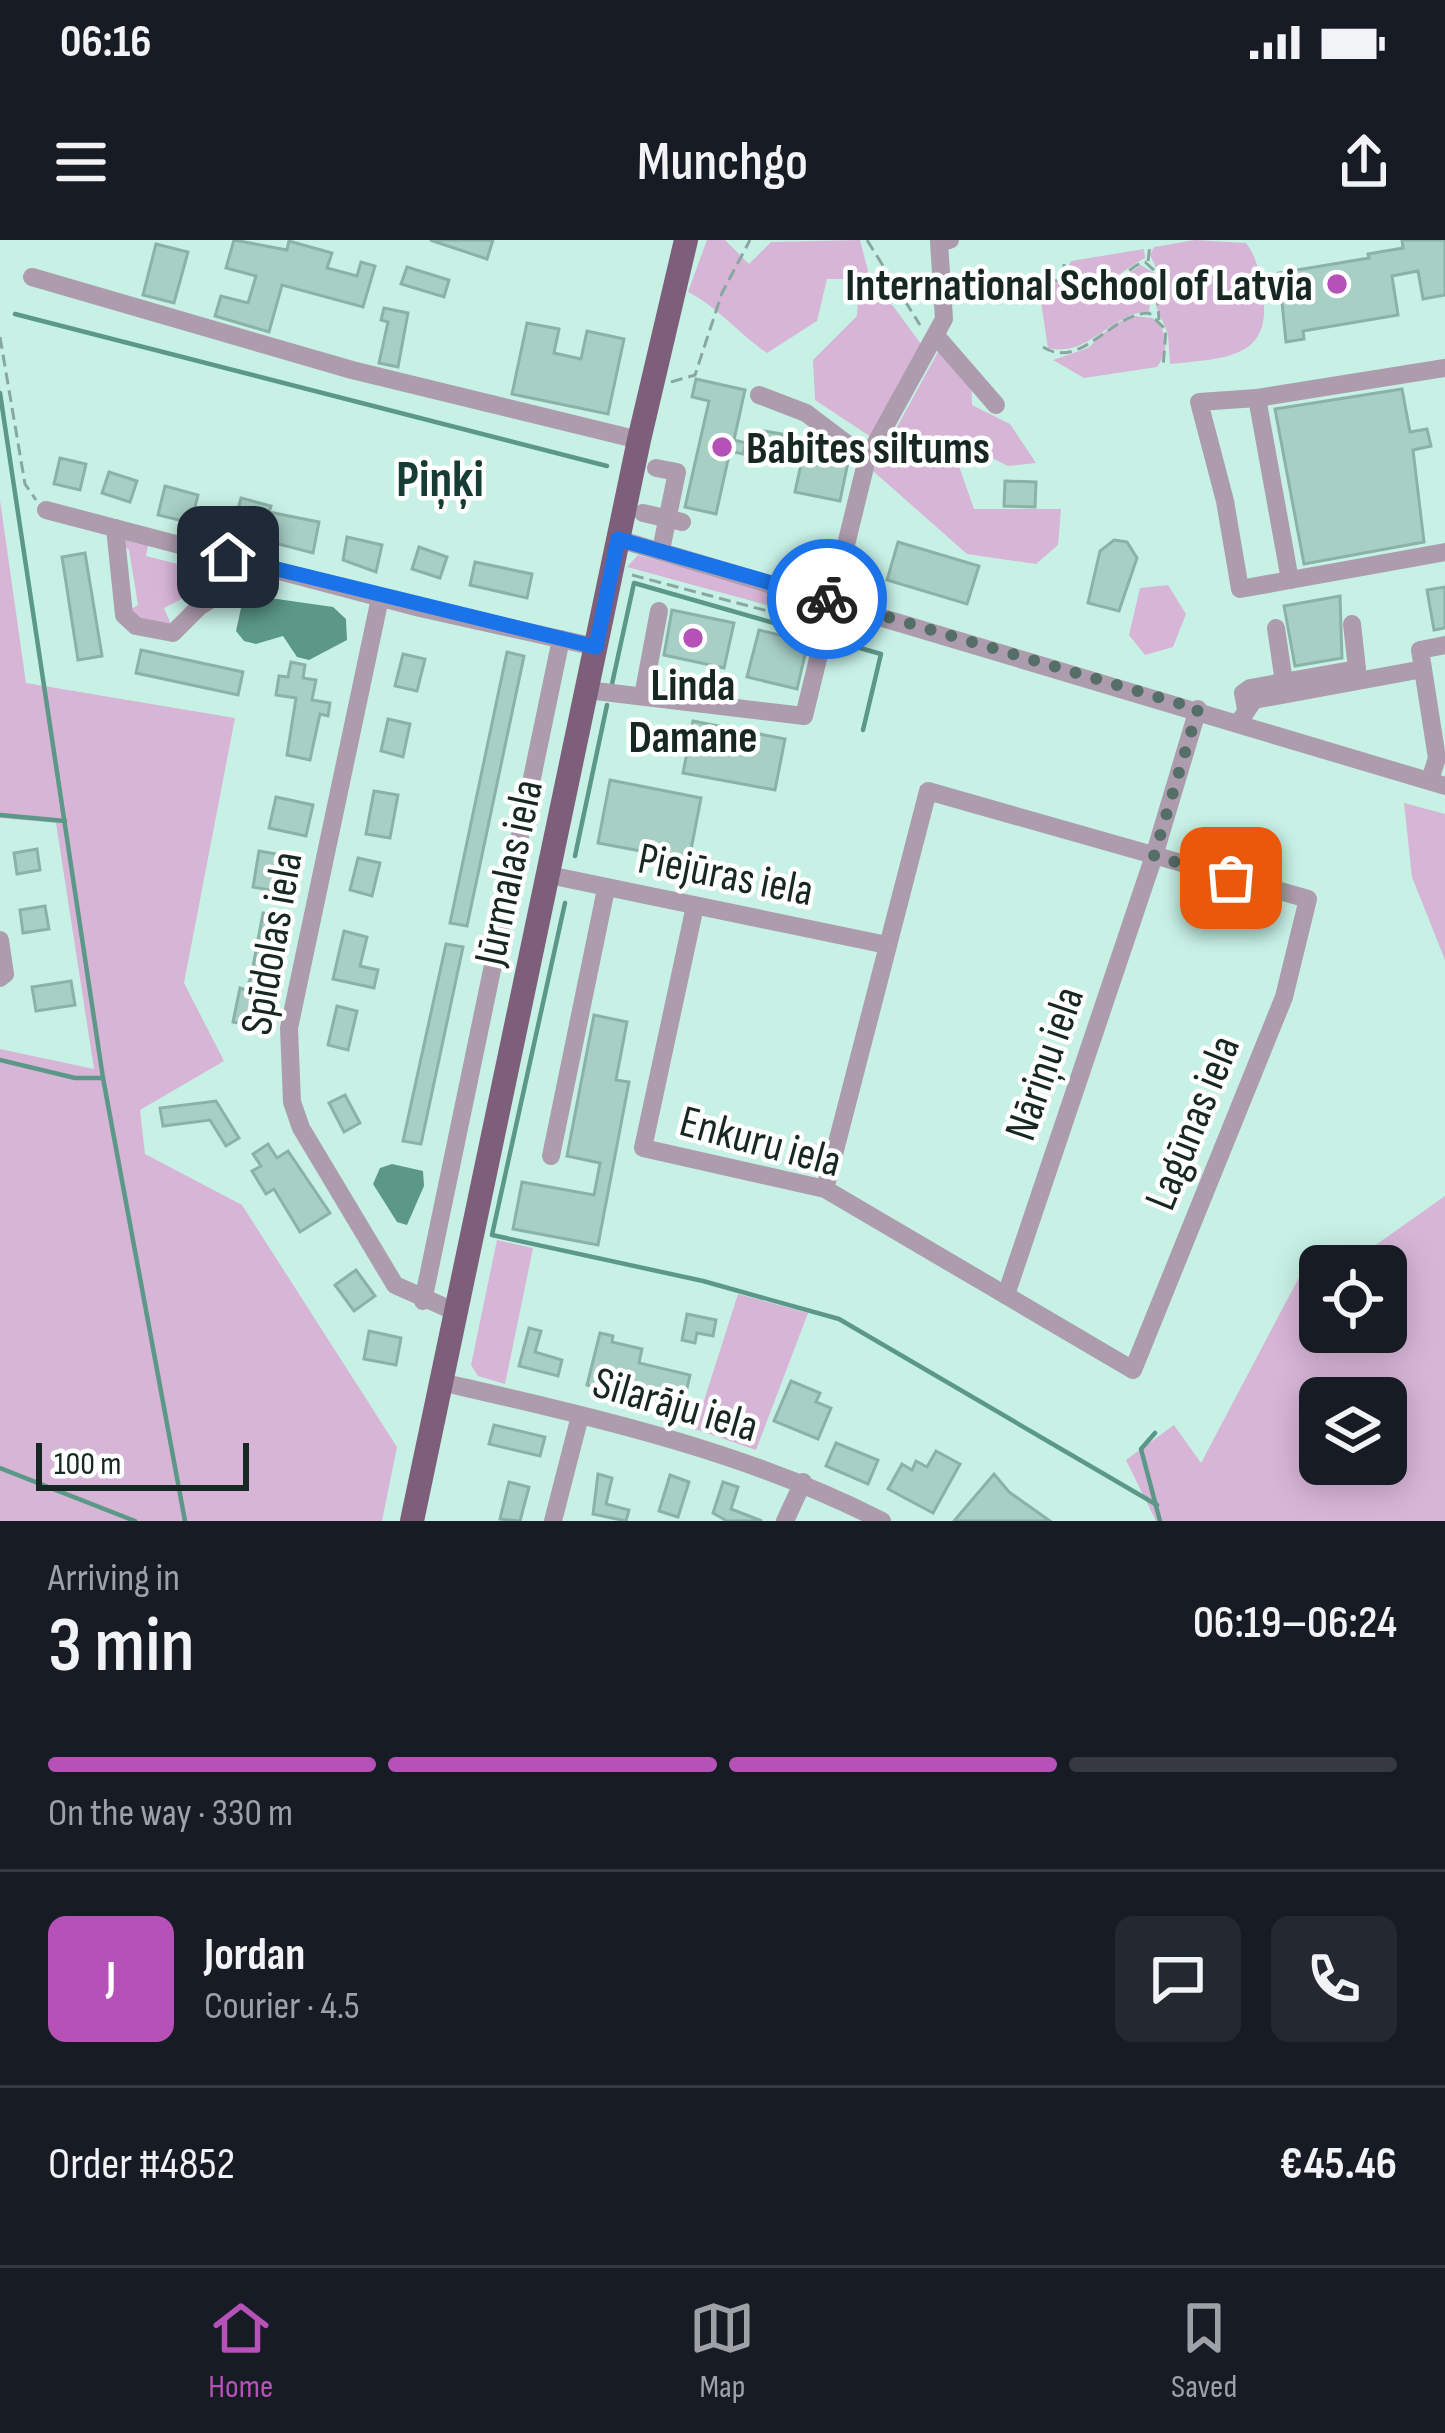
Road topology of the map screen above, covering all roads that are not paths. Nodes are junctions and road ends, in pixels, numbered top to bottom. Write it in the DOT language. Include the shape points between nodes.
graph roads {
  1 [pos="686,240"];
  2 [pos="950,240"];
  3 [pos="32,277"];
  4 [pos="937,337"];
  5 [pos="1445,368"];
  6 [pos="759,395"];
  7 [pos="1257,398"];
  8 [pos="996,405"];
  9 [pos="639,440"];
  10 [pos="867,459"];
  11 [pos="656,468"];
  12 [pos="46,510"];
  13 [pos="644,513"];
  14 [pos="675,520"];
  15 [pos="116,528"];
  16 [pos="618,539"];
  17 [pos="661,550"];
  18 [pos="1445,552"];
  19 [pos="266,567"];
  20 [pos="1290,580"];
  21 [pos="380,598"];
  22 [pos="835,601"];
  23 [pos="659,611"];
  24 [pos="1352,624"];
  25 [pos="1276,628"];
  26 [pos="561,640"];
  27 [pos="1445,645"];
  28 [pos="596,647"];
  29 [pos="1423,670"];
  30 [pos="1284,682"];
  31 [pos="587,691"];
  32 [pos="643,696"];
  33 [pos="1198,709"];
  34 [pos="1242,715"];
  35 [pos="1438,783"];
  36 [pos="1154,856"];
  37 [pos="549,875"];
  38 [pos="606,889"];
  39 [pos="695,907"];
  40 [pos="0,940"];
  41 [pos="887,945"];
  42 [pos="0,978"];
  43 [pos="551,1156"];
  44 [pos="825,1189"];
  45 [pos="1006,1295"];
  46 [pos="423,1301"];
  47 [pos="456,1312"];
  48 [pos="1133,1370"];
  49 [pos="441,1382"];
  50 [pos="580,1415"];
  51 [pos="803,1482"];
  52 [pos="412,1521"];
  53 [pos="554,1521"];
  54 [pos="785,1521"];
  55 [pos="882,1521"];
  1 -- 9 [label="main road, Jūrmalas iela"];
  2 -- 4 [label="street" via="940,242 944,320"];
  3 -- 9 [label="street" via="352,370"];
  4 -- 8 [label="street"];
  4 -- 10 [label="street"];
  5 -- 7 [label="street"];
  6 -- 10 [label="street" via="806,413"];
  7 -- 20 [label="street"];
  7 -- 20 [label="street" via="1199,401 1240,589"];
  9 -- 16 [label="main road, Jūrmalas iela"];
  10 -- 22 [label="street"];
  11 -- 14 [label="street" via="677,472"];
  12 -- 15 [label="street"];
  13 -- 14 [label="street"];
  14 -- 17 [label="street"];
  15 -- 19 [label="street"];
  15 -- 19 [label="street" via="124,615 136,626 173,633 200,606"];
  16 -- 17 [label="street"];
  16 -- 28 [label="main road, Jūrmalas iela"];
  17 -- 22 [label="street"];
  18 -- 20 [label="street"];
  19 -- 21 [label="street"];
  21 -- 26 [label="street"];
  21 -- 46 [label="street, Spīdolas iela" via="289,1028 289,1070 301,1128 395,1285"];
  22 -- 32 [label="street" via="804,716"];
  22 -- 33 [label="street"];
  23 -- 32 [label="street"];
  24 -- 30 [label="street" via="1357,669"];
  25 -- 30 [label="street"];
  26 -- 28 [label="street"];
  26 -- 46 [label="street"];
  27 -- 29 [label="street" via="1420,650"];
  28 -- 31 [label="main road, Jūrmalas iela"];
  29 -- 34 [label="street" via="1254,700"];
  29 -- 35 [label="street"];
  30 -- 34 [label="street" via="1250,688"];
  31 -- 32 [label="street"];
  31 -- 37 [label="main road, Jūrmalas iela"];
  33 -- 34 [label="street"];
  33 -- 36 [label="street, Nāriņu iela"];
  34 -- 35 [label="street"];
  36 -- 41 [label="street" via="928,790"];
  36 -- 45 [label="street, Nāriņu iela"];
  36 -- 48 [label="street, Lagūnas iela" via="1308,899 1284,997"];
  37 -- 38 [label="street, Piejūras iela"];
  37 -- 47 [label="main road, Jūrmalas iela"];
  38 -- 39 [label="street, Piejūras iela"];
  38 -- 43 [label="street"];
  39 -- 41 [label="street, Piejūras iela"];
  39 -- 44 [label="street, Enkuru iela" via="643,1148"];
  40 -- 42 [label="street"];
  41 -- 44 [label="street"];
  44 -- 45 [label="street, Enkuru iela"];
  45 -- 48 [label="street, Enkuru iela"];
  46 -- 47 [label="street, Spīdolas iela"];
  47 -- 49 [label="main road, Jūrmalas iela"];
  49 -- 50 [label="street, Silarāju iela"];
  49 -- 52 [label="main road, Jūrmalas iela"];
  50 -- 51 [label="street, Silarāju iela"];
  50 -- 53 [label="street"];
  51 -- 54 [label="street"];
  51 -- 55 [label="street, Silarāju iela"];
}
